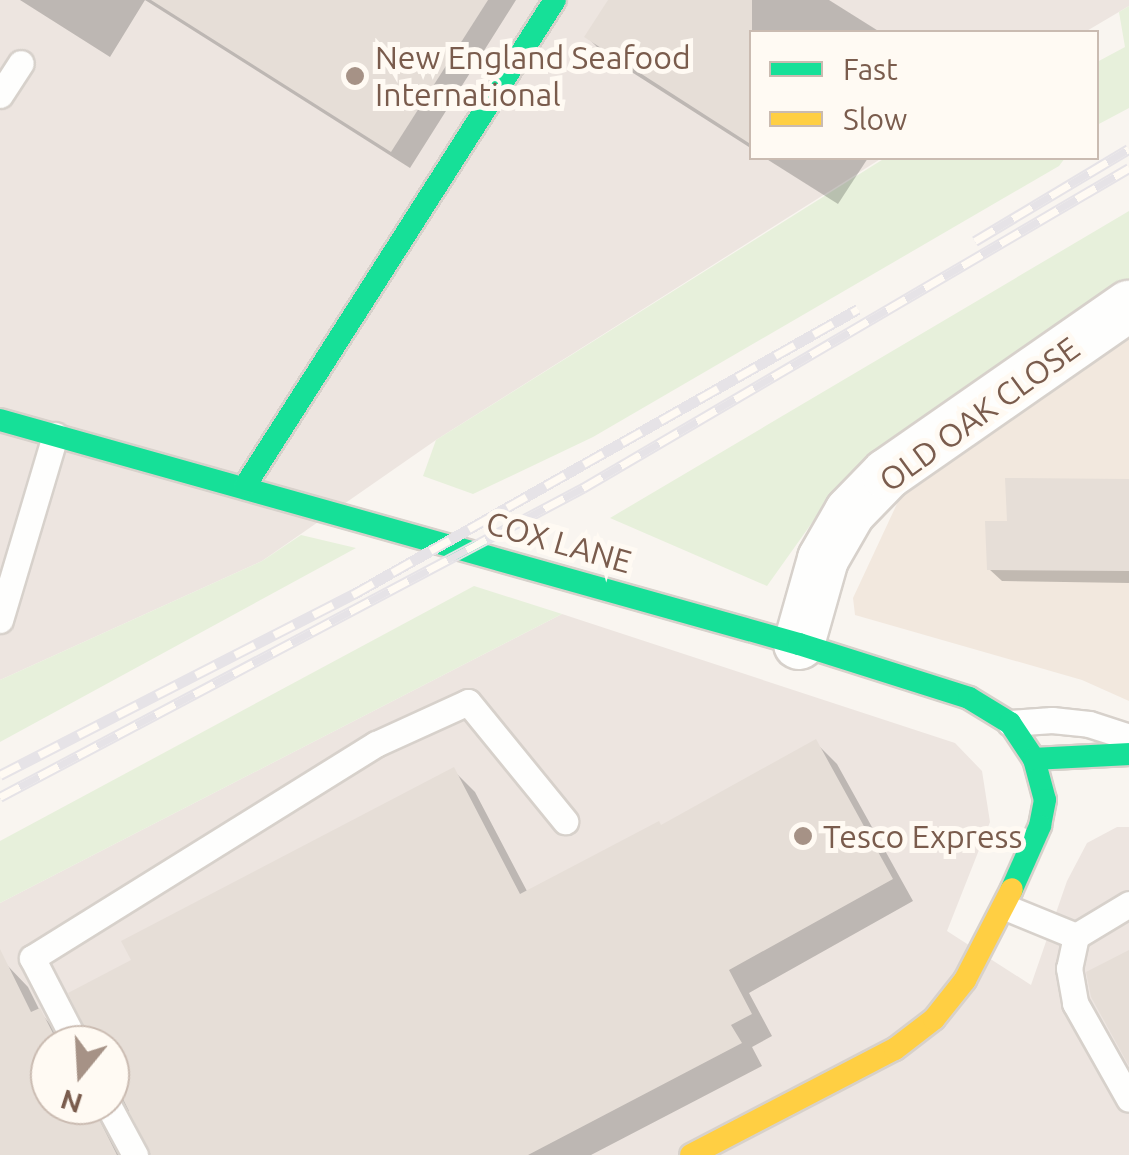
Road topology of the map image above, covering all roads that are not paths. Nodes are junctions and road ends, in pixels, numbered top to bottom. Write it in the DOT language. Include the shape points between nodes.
graph roads {
  1 [pos="555,0"];
  2 [pos="21,63"];
  3 [pos="0,95"];
  4 [pos="1129,306"];
  5 [pos="0,420"];
  6 [pos="54,434"];
  7 [pos="245,486"];
  8 [pos="0,620"];
  9 [pos="799,644"];
  10 [pos="1010,723"];
  11 [pos="1129,738"];
  12 [pos="1129,754"];
  13 [pos="1034,760"];
  14 [pos="1072,796"];
  15 [pos="1045,800"];
  16 [pos="565,821"];
  17 [pos="1129,904"];
  18 [pos="1005,906"];
  19 [pos="1076,936"];
  20 [pos="67,1025"];
  21 [pos="1129,1099"];
  22 [pos="118,1125"];
  23 [pos="134,1155"];
  24 [pos="691,1155"];
  1 -- 7 [label="street"];
  2 -- 3 [label="lane"];
  4 -- 9 [label="street, OLD OAK CLOSE" via="887,474 850,512 823,559"];
  5 -- 6 [label="street, COX LANE"];
  6 -- 7 [label="street, COX LANE"];
  6 -- 8 [label="lane"];
  7 -- 9 [label="street, COX LANE"];
  9 -- 10 [label="street, COX LANE" via="969,698"];
  10 -- 11 [label="lane" via="1070,722"];
  10 -- 13 [label="street, COX LANE"];
  12 -- 13 [label="street"];
  13 -- 15 [label="street, COX LANE"];
  14 -- 15 [label="street"];
  15 -- 18 [label="street"];
  16 -- 20 [label="lane" via="468,702 376,744 32,958"];
  17 -- 19 [label="lane"];
  18 -- 19 [label="lane"];
  18 -- 24 [label="street" via="965,980 934,1019 852,1074"];
  19 -- 21 [label="lane" via="1069,968 1076,1003"];
  22 -- 23 [label="lane"];
}
